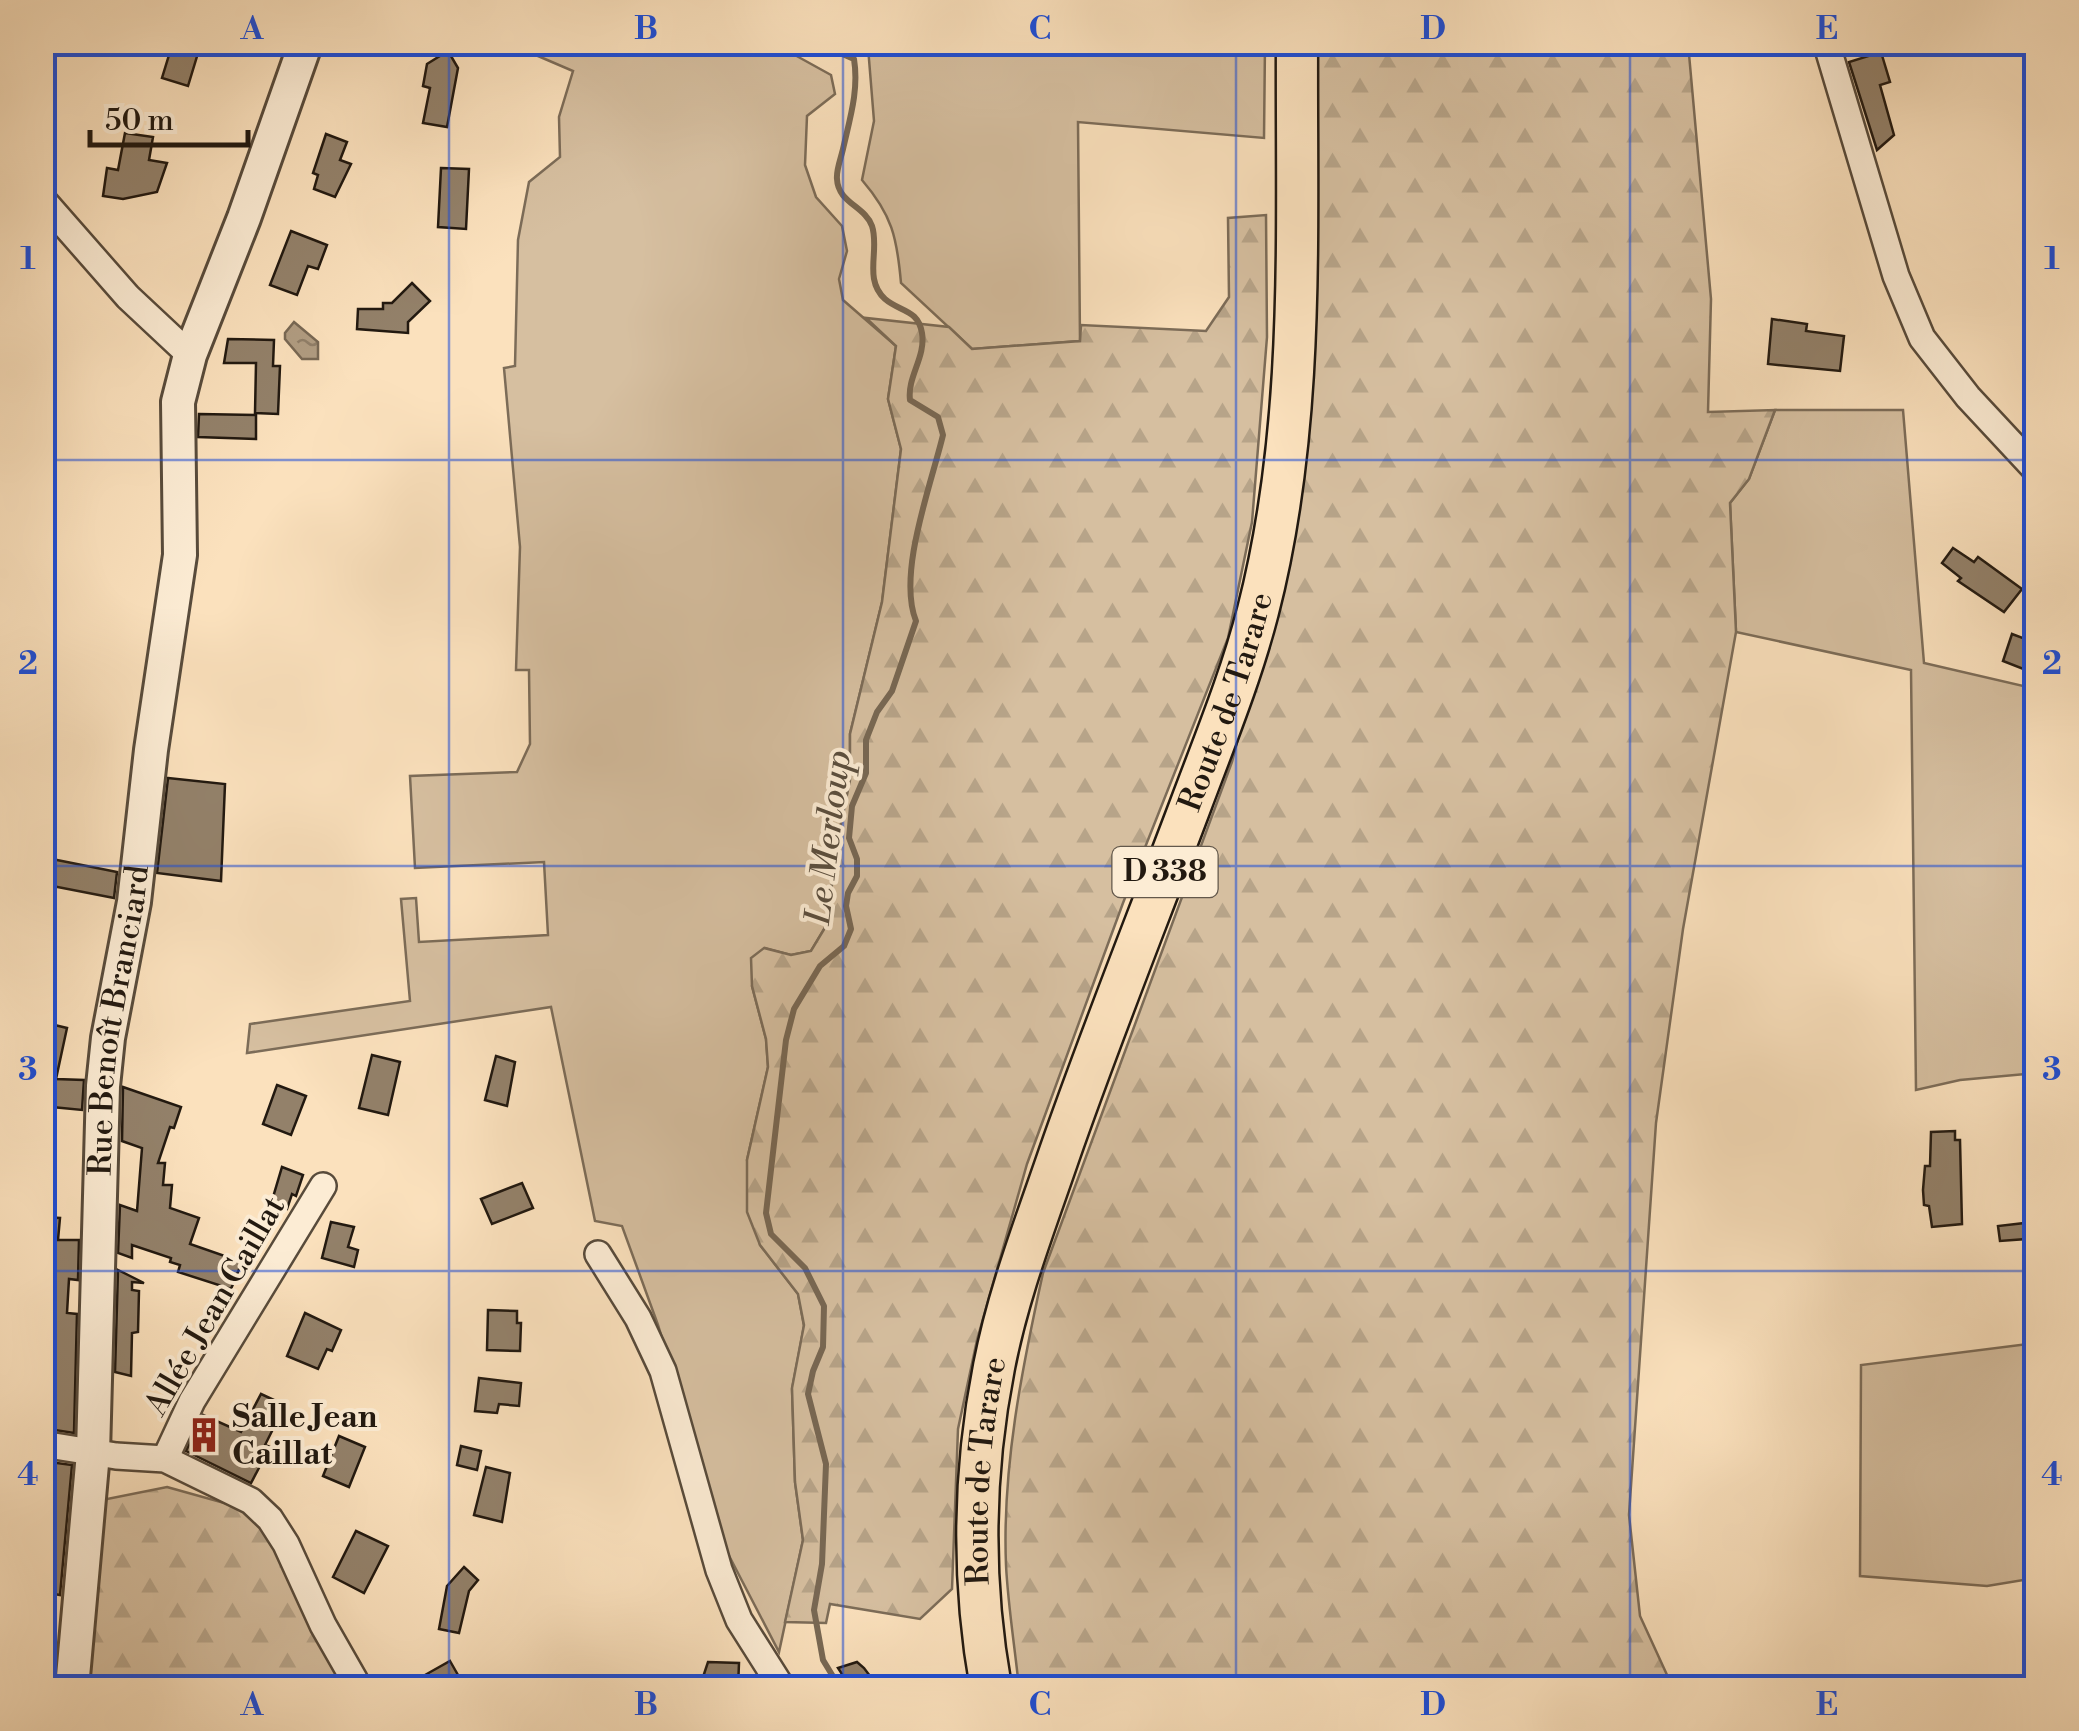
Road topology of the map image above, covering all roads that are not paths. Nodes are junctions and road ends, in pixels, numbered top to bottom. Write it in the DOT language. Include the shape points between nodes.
graph roads {
  1 [pos="306,42"];
  2 [pos="1298,42"];
  3 [pos="1826,42"];
  4 [pos="42,198"];
  5 [pos="190,354"];
  6 [pos="2036,470"];
  7 [pos="322,1186"];
  8 [pos="598,1254"];
  9 [pos="42,1444"];
  10 [pos="93,1453"];
  11 [pos="165,1459"];
  12 [pos="72,1688"];
  13 [pos="359,1688"];
  14 [pos="782,1688"];
  15 [pos="991,1688"];
  1 -- 5 [label="street, Rue Benoît Branciard"];
  2 -- 15 [label="main road, Route de Tarare / D 338" via="1293,391 1272,547 1227,708 1022,1258 994,1367 976,1514"];
  3 -- 6 [label="street" via="1896,276 1922,338"];
  4 -- 5 [label="street" via="128,297"];
  5 -- 10 [label="street, Rue Benoît Branciard" via="178,402 180,555 103,1086"];
  7 -- 11 [label="street, Allée Jean Caillat" via="192,1401"];
  8 -- 14 [label="street" via="664,1372 720,1570 739,1620"];
  9 -- 10 [label="street"];
  10 -- 11 [label="street"];
  10 -- 12 [label="street, Rue Benoît Branciard"];
  11 -- 13 [label="street" via="251,1500 270,1519"];
}
